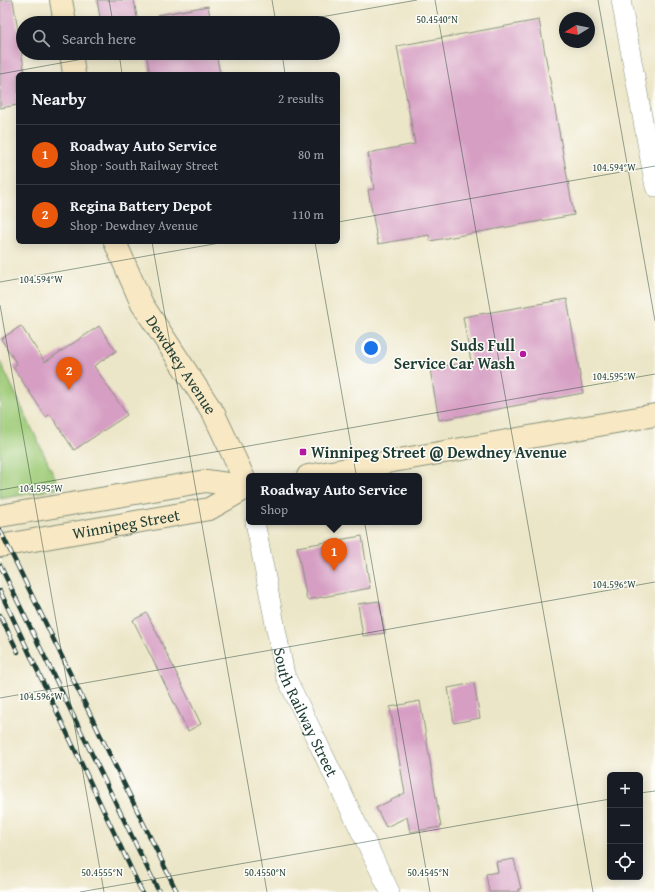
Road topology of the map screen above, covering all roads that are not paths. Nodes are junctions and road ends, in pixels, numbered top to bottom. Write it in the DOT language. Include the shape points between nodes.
graph roads {
  1 [pos="61,0"];
  2 [pos="621,0"];
  3 [pos="64,16"];
  4 [pos="72,60"];
  5 [pos="74,72"];
  6 [pos="655,188"];
  7 [pos="116,244"];
  8 [pos="655,414"];
  9 [pos="325,473"];
  10 [pos="246,483"];
  11 [pos="246,488"];
  12 [pos="246,490"];
  13 [pos="0,516"];
  14 [pos="256,525"];
  15 [pos="0,546"];
  16 [pos="390,892"];
  1 -- 3 [label="main road"];
  2 -- 6 [label="street"];
  4 -- 5 [label="main road"];
  7 -- 10 [label="main road, Dewdney Avenue" via="142,304 214,414"];
  8 -- 9 [label="main road"];
  11 -- 13 [label="main road, Winnipeg Street" via="206,481"];
  12 -- 15 [label="main road, Winnipeg Street" via="209,509"];
  14 -- 16 [label="street, South Railway Street" via="285,675"];
}
